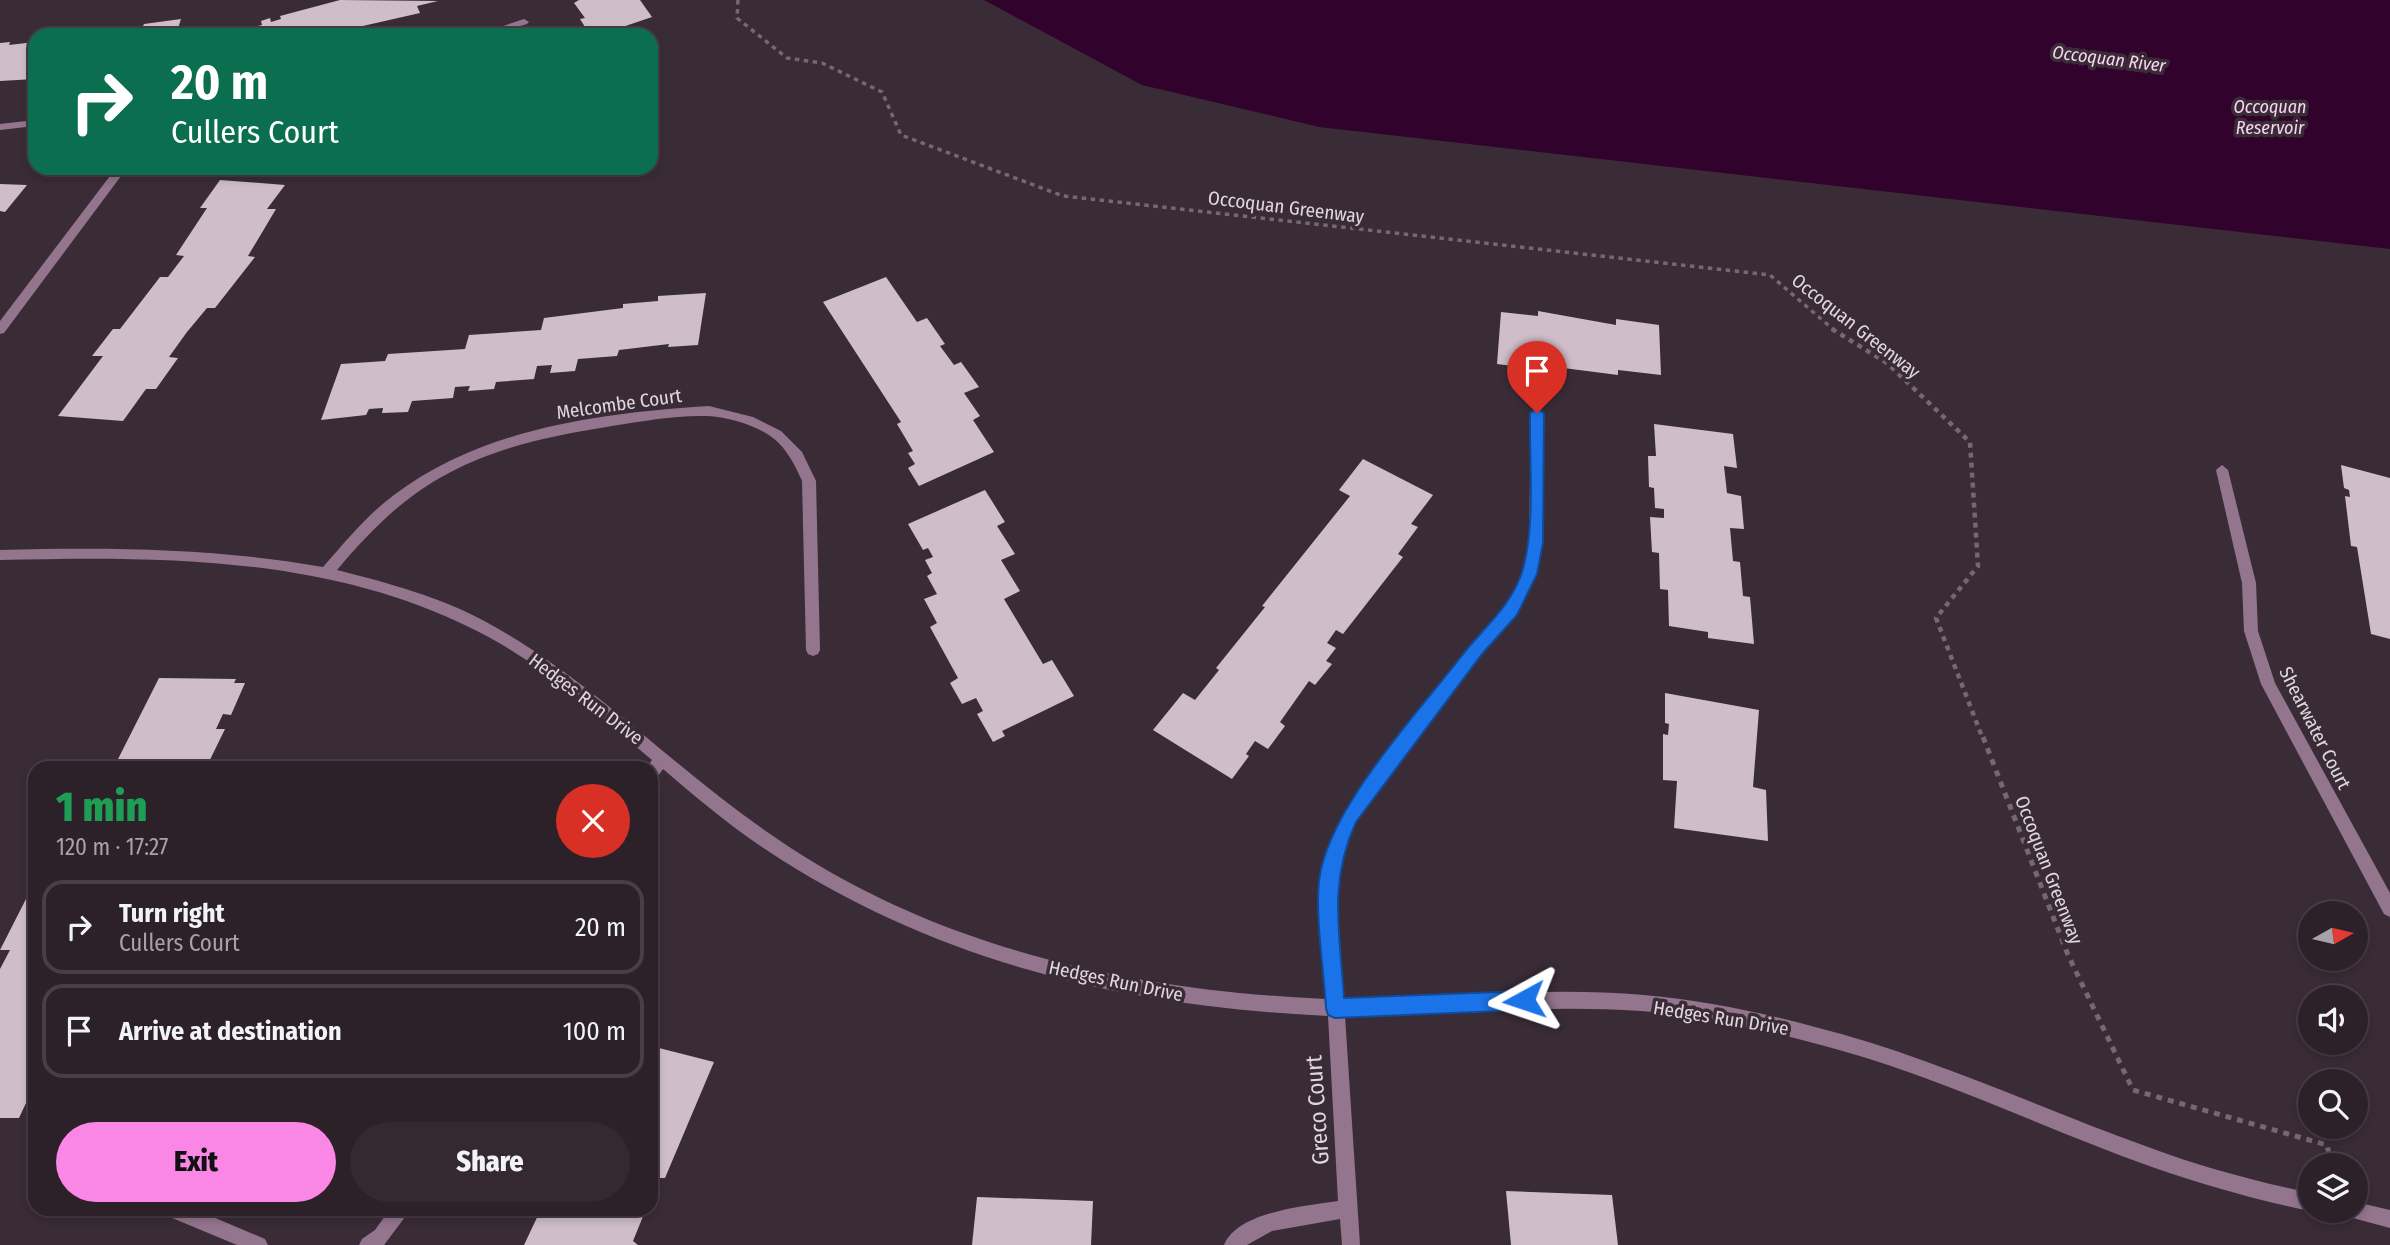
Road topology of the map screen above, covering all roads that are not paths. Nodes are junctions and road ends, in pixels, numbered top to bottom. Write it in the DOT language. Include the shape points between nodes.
graph roads {
  1 [pos="524,22"];
  2 [pos="504,28"];
  3 [pos="28,124"];
  4 [pos="0,127"];
  5 [pos="117,175"];
  6 [pos="0,330"];
  7 [pos="1537,413"];
  8 [pos="2222,470"];
  9 [pos="0,555"];
  10 [pos="325,574"];
  11 [pos="813,650"];
  12 [pos="662,759"];
  13 [pos="658,764"];
  14 [pos="2390,909"];
  15 [pos="1335,1008"];
  16 [pos="2298,1200"];
  17 [pos="1348,1209"];
  18 [pos="2368,1214"];
  19 [pos="188,1216"];
  20 [pos="397,1216"];
  21 [pos="2390,1219"];
  22 [pos="259,1245"];
  23 [pos="368,1245"];
  24 [pos="1233,1245"];
  25 [pos="1351,1245"];
  1 -- 2 [label="street"];
  3 -- 4 [label="street"];
  5 -- 6 [label="street"];
  7 -- 15 [label="street, Greco Court" via="1536,543 1530,574 1511,610 1476,649 1350,816 1336,847 1328,882"];
  8 -- 14 [label="street, Shearwater Court" via="2249,583 2251,631 2268,684"];
  9 -- 10 [label="street, Hedges Run Drive" via="197,556"];
  10 -- 11 [label="street, Melcombe Court" via="360,533 398,499 442,470 489,449 582,426 709,411 749,420 777,434 797,455 809,481"];
  10 -- 12 [label="street, Hedges Run Drive" via="443,608 531,656 630,729"];
  12 -- 13 [label="street"];
  12 -- 15 [label="street, Hedges Run Drive" via="741,824 833,881 937,931 1052,970 1167,993"];
  15 -- 16 [label="street, Hedges Run Drive" via="1548,998 1684,1008 1786,1028 1894,1058 2130,1151"];
  15 -- 17 [label="street, Greco Court"];
  17 -- 24 [label="street" via="1270,1222 1245,1232"];
  17 -- 25 [label="street, Greco Court"];
  18 -- 21 [label="street"];
  19 -- 22 [label="street"];
  20 -- 23 [label="street"];
}
